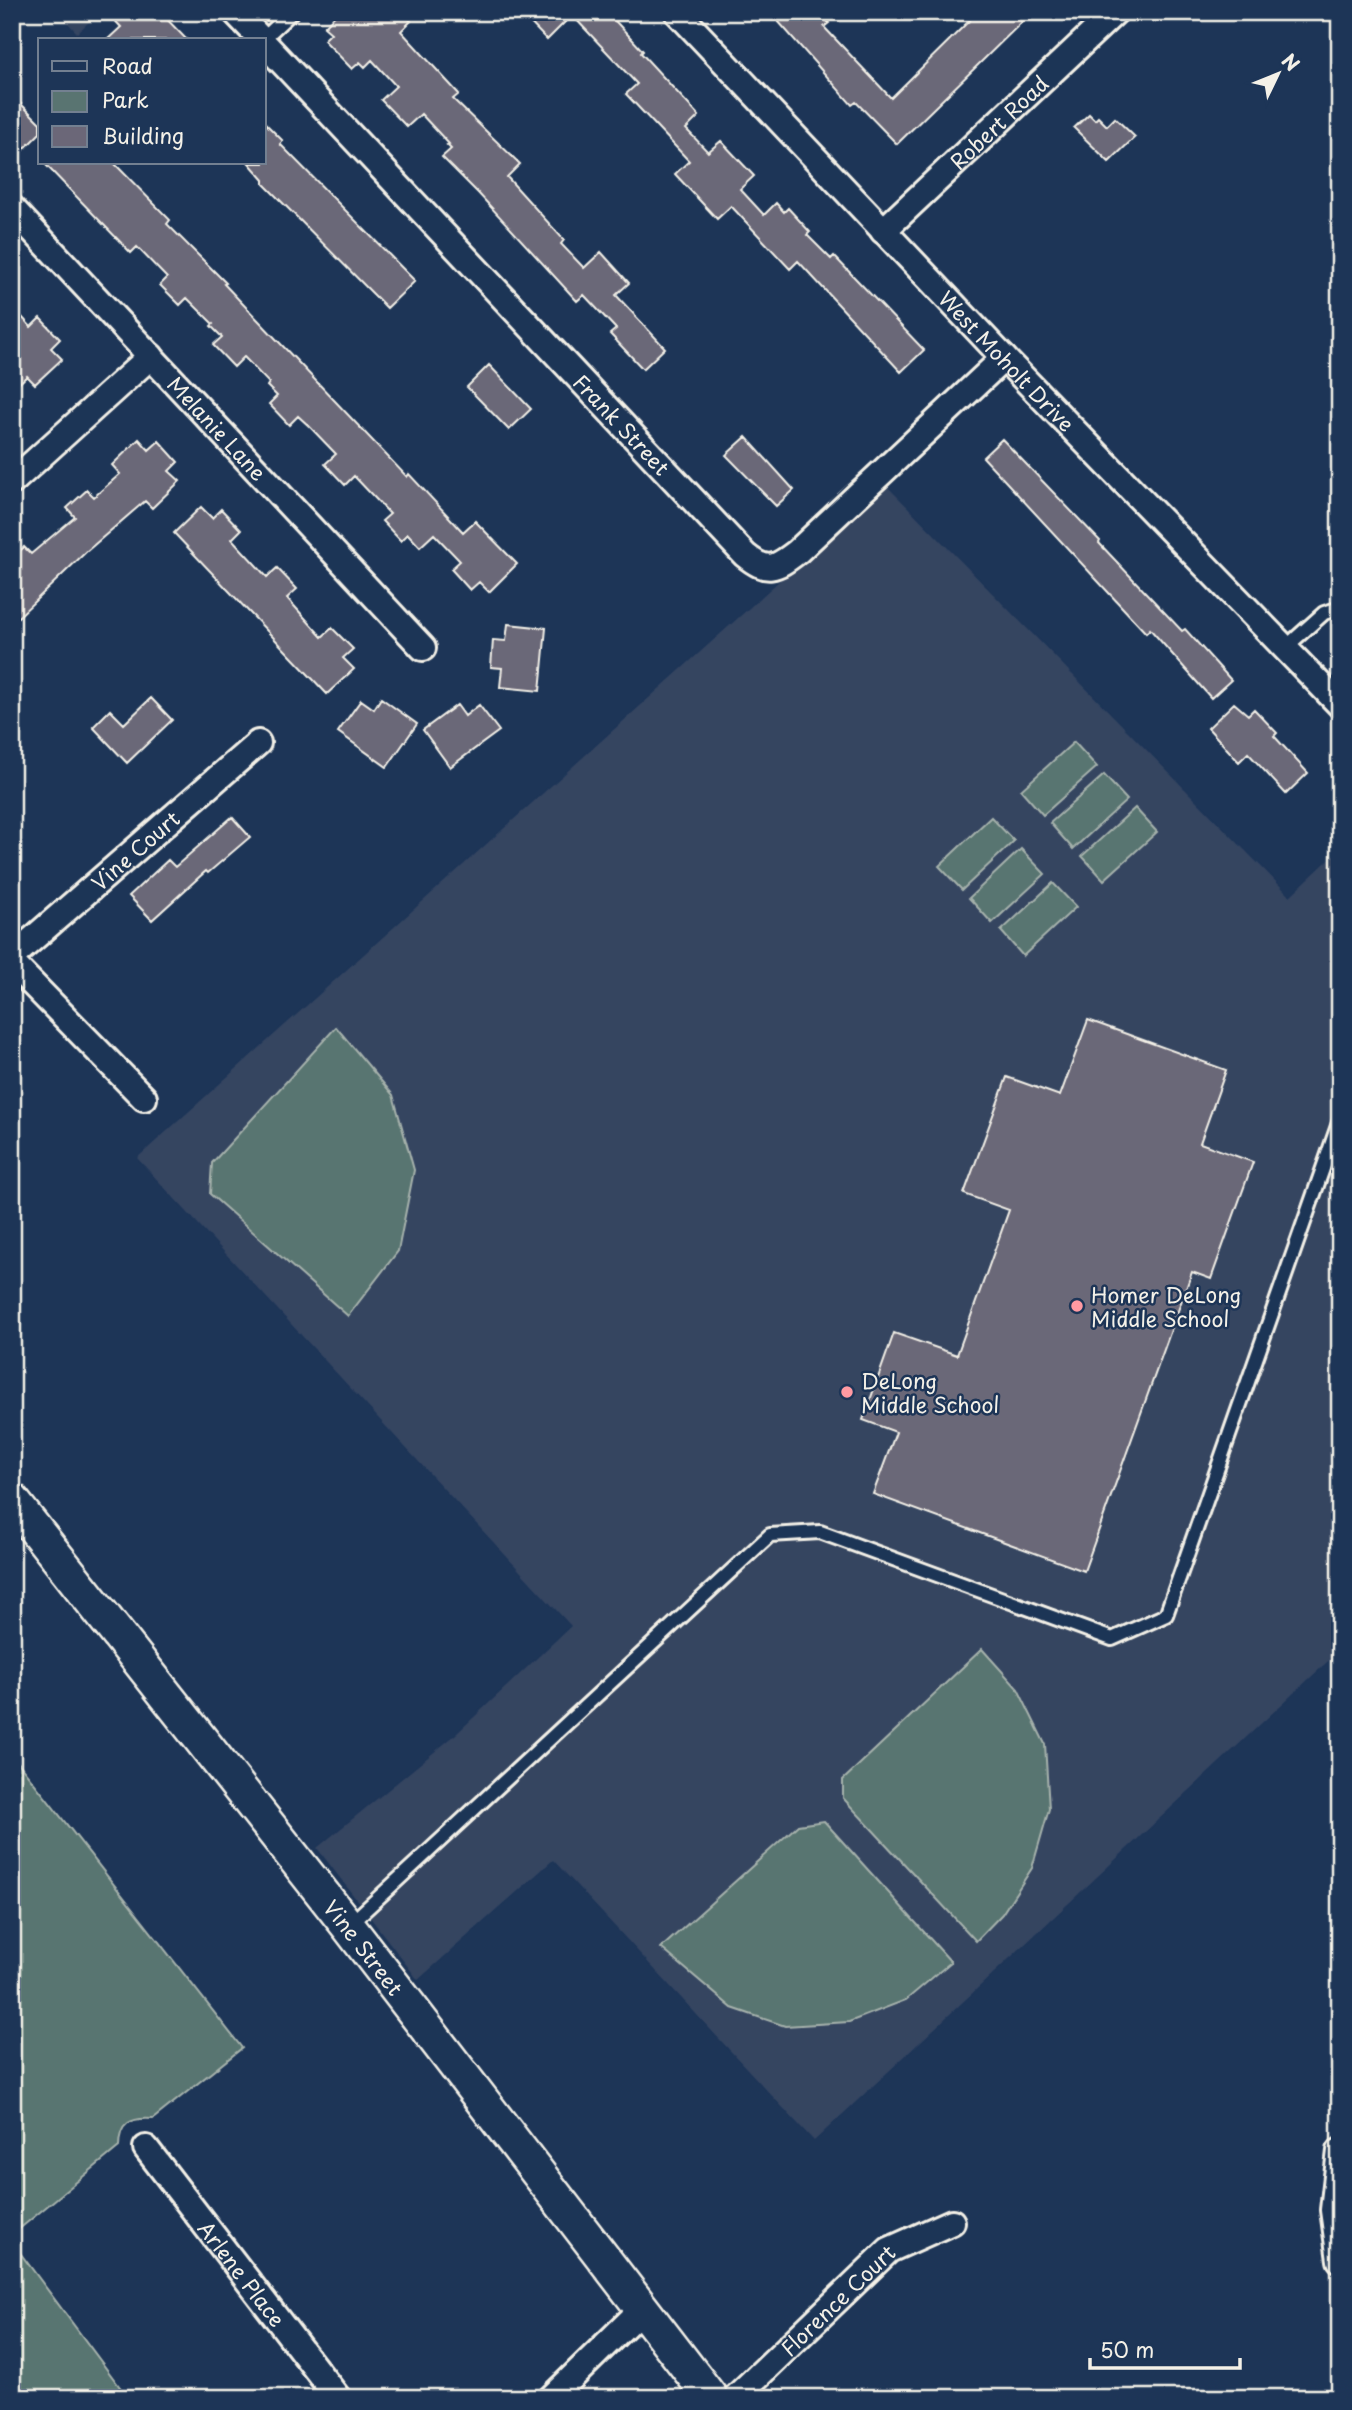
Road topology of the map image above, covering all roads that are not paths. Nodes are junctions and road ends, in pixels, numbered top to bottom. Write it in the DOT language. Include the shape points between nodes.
graph roads {
  1 [pos="235,12"];
  2 [pos="292,12"];
  3 [pos="677,12"];
  4 [pos="1100,17"];
  5 [pos="260,38"];
  6 [pos="266,38"];
  7 [pos="266,44"];
  8 [pos="12,208"];
  9 [pos="883,231"];
  10 [pos="151,356"];
  11 [pos="1004,358"];
  12 [pos="12,482"];
  13 [pos="1340,608"];
  14 [pos="423,648"];
  15 [pos="1284,648"];
  16 [pos="1340,705"];
  17 [pos="258,743"];
  18 [pos="12,957"];
  19 [pos="12,963"];
  20 [pos="144,1098"];
  21 [pos="1340,1120"];
  22 [pos="12,1500"];
  23 [pos="348,1926"];
  24 [pos="146,2148"];
  25 [pos="1340,2151"];
  26 [pos="952,2222"];
  27 [pos="1340,2260"];
  28 [pos="643,2308"];
  29 [pos="338,2398"];
  30 [pos="551,2398"];
  31 [pos="711,2398"];
  32 [pos="735,2398"];
  1 -- 5 [label="street, Frank Street"];
  2 -- 6 [label="lane"];
  3 -- 9 [label="street, West Moholt Drive"];
  4 -- 9 [label="street, Robert Road"];
  7 -- 11 [label="street, Frank Street" via="757,565 769,568 797,552"];
  8 -- 10 [label="street, Melanie Lane"];
  9 -- 11 [label="street, West Moholt Drive"];
  10 -- 12 [label="street"];
  10 -- 14 [label="street, Melanie Lane"];
  11 -- 15 [label="street, West Moholt Drive"];
  13 -- 15 [label="lane" via="1324,612"];
  15 -- 16 [label="street, West Moholt Drive"];
  17 -- 18 [label="street, Vine Court"];
  19 -- 20 [label="street"];
  21 -- 23 [label="lane" via="1166,1615 1112,1639 820,1532 770,1535"];
  22 -- 23 [label="street, Vine Street"];
  23 -- 28 [label="street, Vine Street"];
  24 -- 29 [label="street, Arlene Place"];
  25 -- 27 [label="street" via="1333,2210"];
  26 -- 32 [label="street, Florence Court" via="889,2250"];
  28 -- 30 [label="street"];
  28 -- 31 [label="street, Vine Street"];
}
